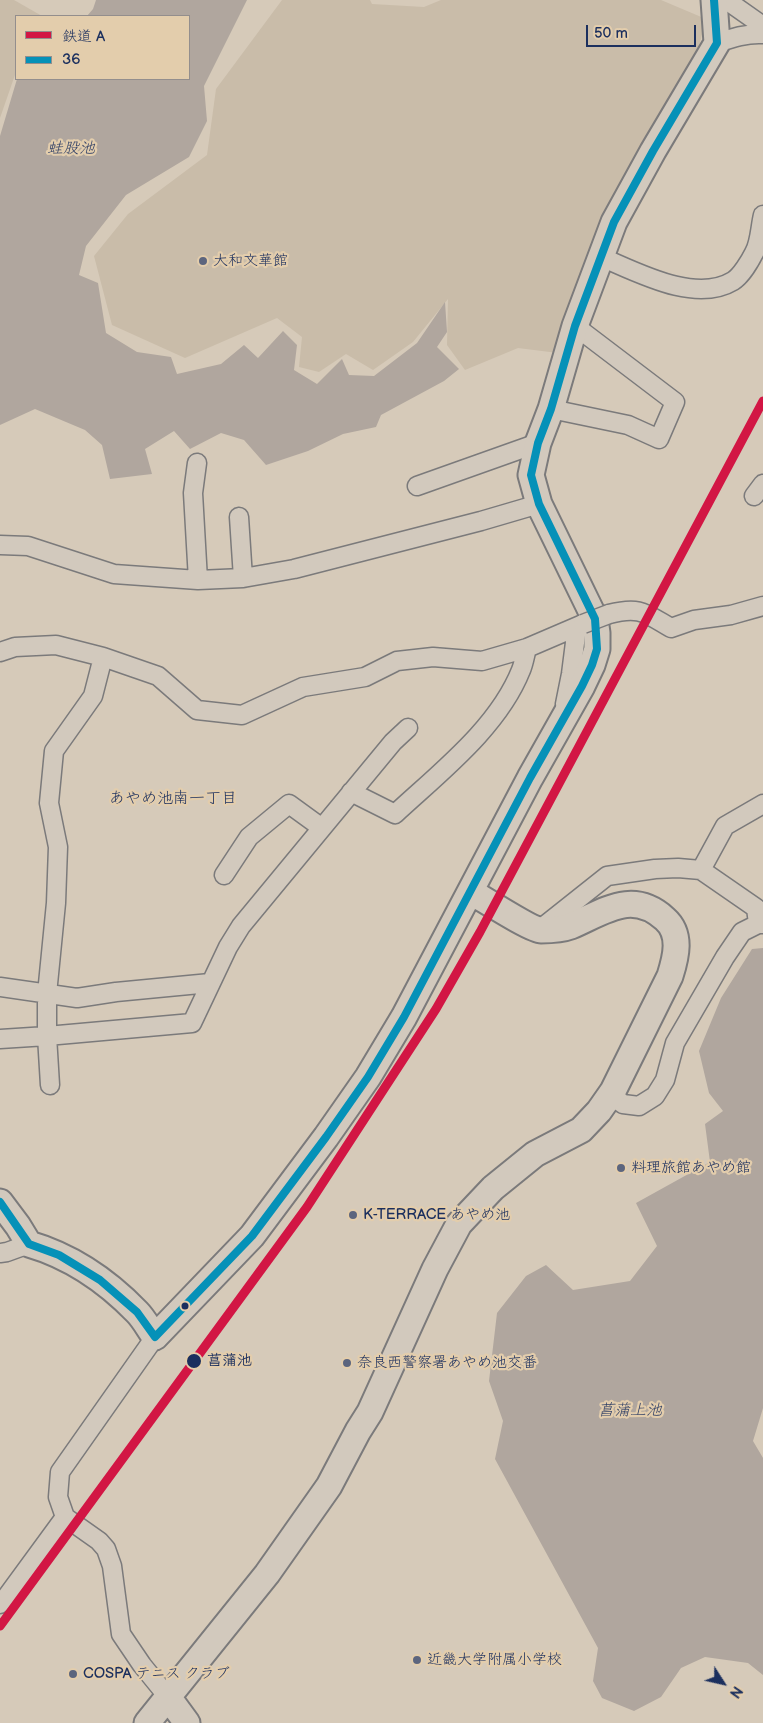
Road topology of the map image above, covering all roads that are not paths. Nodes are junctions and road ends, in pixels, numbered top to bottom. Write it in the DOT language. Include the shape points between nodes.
graph roads {
  1 [pos="731,2"];
  2 [pos="763,26"];
  3 [pos="763,34"];
  4 [pos="717,43"];
  5 [pos="763,215"];
  6 [pos="601,257"];
  7 [pos="575,326"];
  8 [pos="551,409"];
  9 [pos="538,443"];
  10 [pos="197,463"];
  11 [pos="417,486"];
  12 [pos="539,504"];
  13 [pos="239,517"];
  14 [pos="0,545"];
  15 [pos="243,578"];
  16 [pos="198,580"];
  17 [pos="760,608"];
  18 [pos="580,625"];
  19 [pos="526,648"];
  20 [pos="0,652"];
  21 [pos="103,657"];
  22 [pos="562,720"];
  23 [pos="408,728"];
  24 [pos="351,792"];
  25 [pos="763,804"];
  26 [pos="322,828"];
  27 [pos="701,870"];
  28 [pos="224,876"];
  29 [pos="471,892"];
  30 [pos="761,923"];
  31 [pos="533,928"];
  32 [pos="210,983"];
  33 [pos="0,987"];
  34 [pos="47,994"];
  35 [pos="47,1036"];
  36 [pos="0,1039"];
  37 [pos="50,1085"];
  38 [pos="611,1095"];
  39 [pos="0,1202"];
  40 [pos="29,1244"];
  41 [pos="0,1253"];
  42 [pos="155,1337"];
  43 [pos="65,1517"];
  44 [pos="0,1604"];
  45 [pos="168,1697"];
  46 [pos="147,1723"];
  47 [pos="187,1723"];
  1 -- 2 [label="street"];
  1 -- 4 [label="street"];
  3 -- 4 [label="street"];
  4 -- 6 [label="street" via="622,206"];
  5 -- 6 [label="street" via="755,252 735,280 718,288 687,289"];
  6 -- 7 [label="street"];
  7 -- 8 [label="street"];
  7 -- 8 [label="street" via="675,402 659,440 628,425"];
  8 -- 9 [label="street"];
  9 -- 11 [label="street"];
  9 -- 12 [label="street" via="531,475"];
  10 -- 16 [label="street" via="193,493"];
  12 -- 15 [label="street" via="294,569"];
  12 -- 22 [label="street" via="595,619 598,633 592,666"];
  13 -- 15 [label="street"];
  14 -- 16 [label="street" via="28,546 114,574"];
  15 -- 16 [label="street"];
  17 -- 18 [label="street, bridge" via="694,620 671,628 641,611 626,610"];
  18 -- 19 [label="street"];
  18 -- 22 [label="street"];
  19 -- 21 [label="street" via="482,661 433,657 397,661 365,677 303,687 242,714 198,710 158,676"];
  19 -- 24 [label="street" via="522,670 500,710 469,745 395,814"];
  20 -- 21 [label="street" via="56,645"];
  21 -- 34 [label="street" via="93,696 54,750 49,803 58,846"];
  22 -- 29 [label="street"];
  23 -- 24 [label="street"];
  24 -- 26 [label="street"];
  25 -- 27 [label="street" via="725,826"];
  26 -- 28 [label="street" via="289,804 249,837"];
  26 -- 32 [label="street" via="241,926"];
  27 -- 30 [label="street" via="756,908"];
  27 -- 31 [label="street" via="655,869 607,876"];
  29 -- 31 [label="street"];
  29 -- 42 [label="street" via="404,1017 368,1077 326,1137 252,1236"];
  30 -- 38 [label="street" via="742,932 725,957 675,1043 665,1080 655,1096 639,1106 623,1104"];
  31 -- 38 [label="street" via="569,926 617,905 638,904 655,910 668,922 676,938 676,956 670,976"];
  32 -- 34 [label="street" via="78,998"];
  32 -- 35 [label="street" via="192,1023"];
  33 -- 34 [label="street"];
  34 -- 35 [label="street"];
  35 -- 36 [label="street"];
  35 -- 37 [label="street"];
  38 -- 45 [label="street" via="580,1130 535,1154 492,1188 459,1224 370,1412 329,1486 267,1574"];
  39 -- 40 [label="street"];
  40 -- 41 [label="street"];
  40 -- 42 [label="street" via="48,1249 99,1277 138,1312"];
  42 -- 43 [label="street" via="60,1472 58,1497"];
  43 -- 44 [label="street"];
  43 -- 45 [label="street" via="106,1549 112,1566 121,1634"];
  45 -- 46 [label="street"];
  45 -- 47 [label="street"];
}
